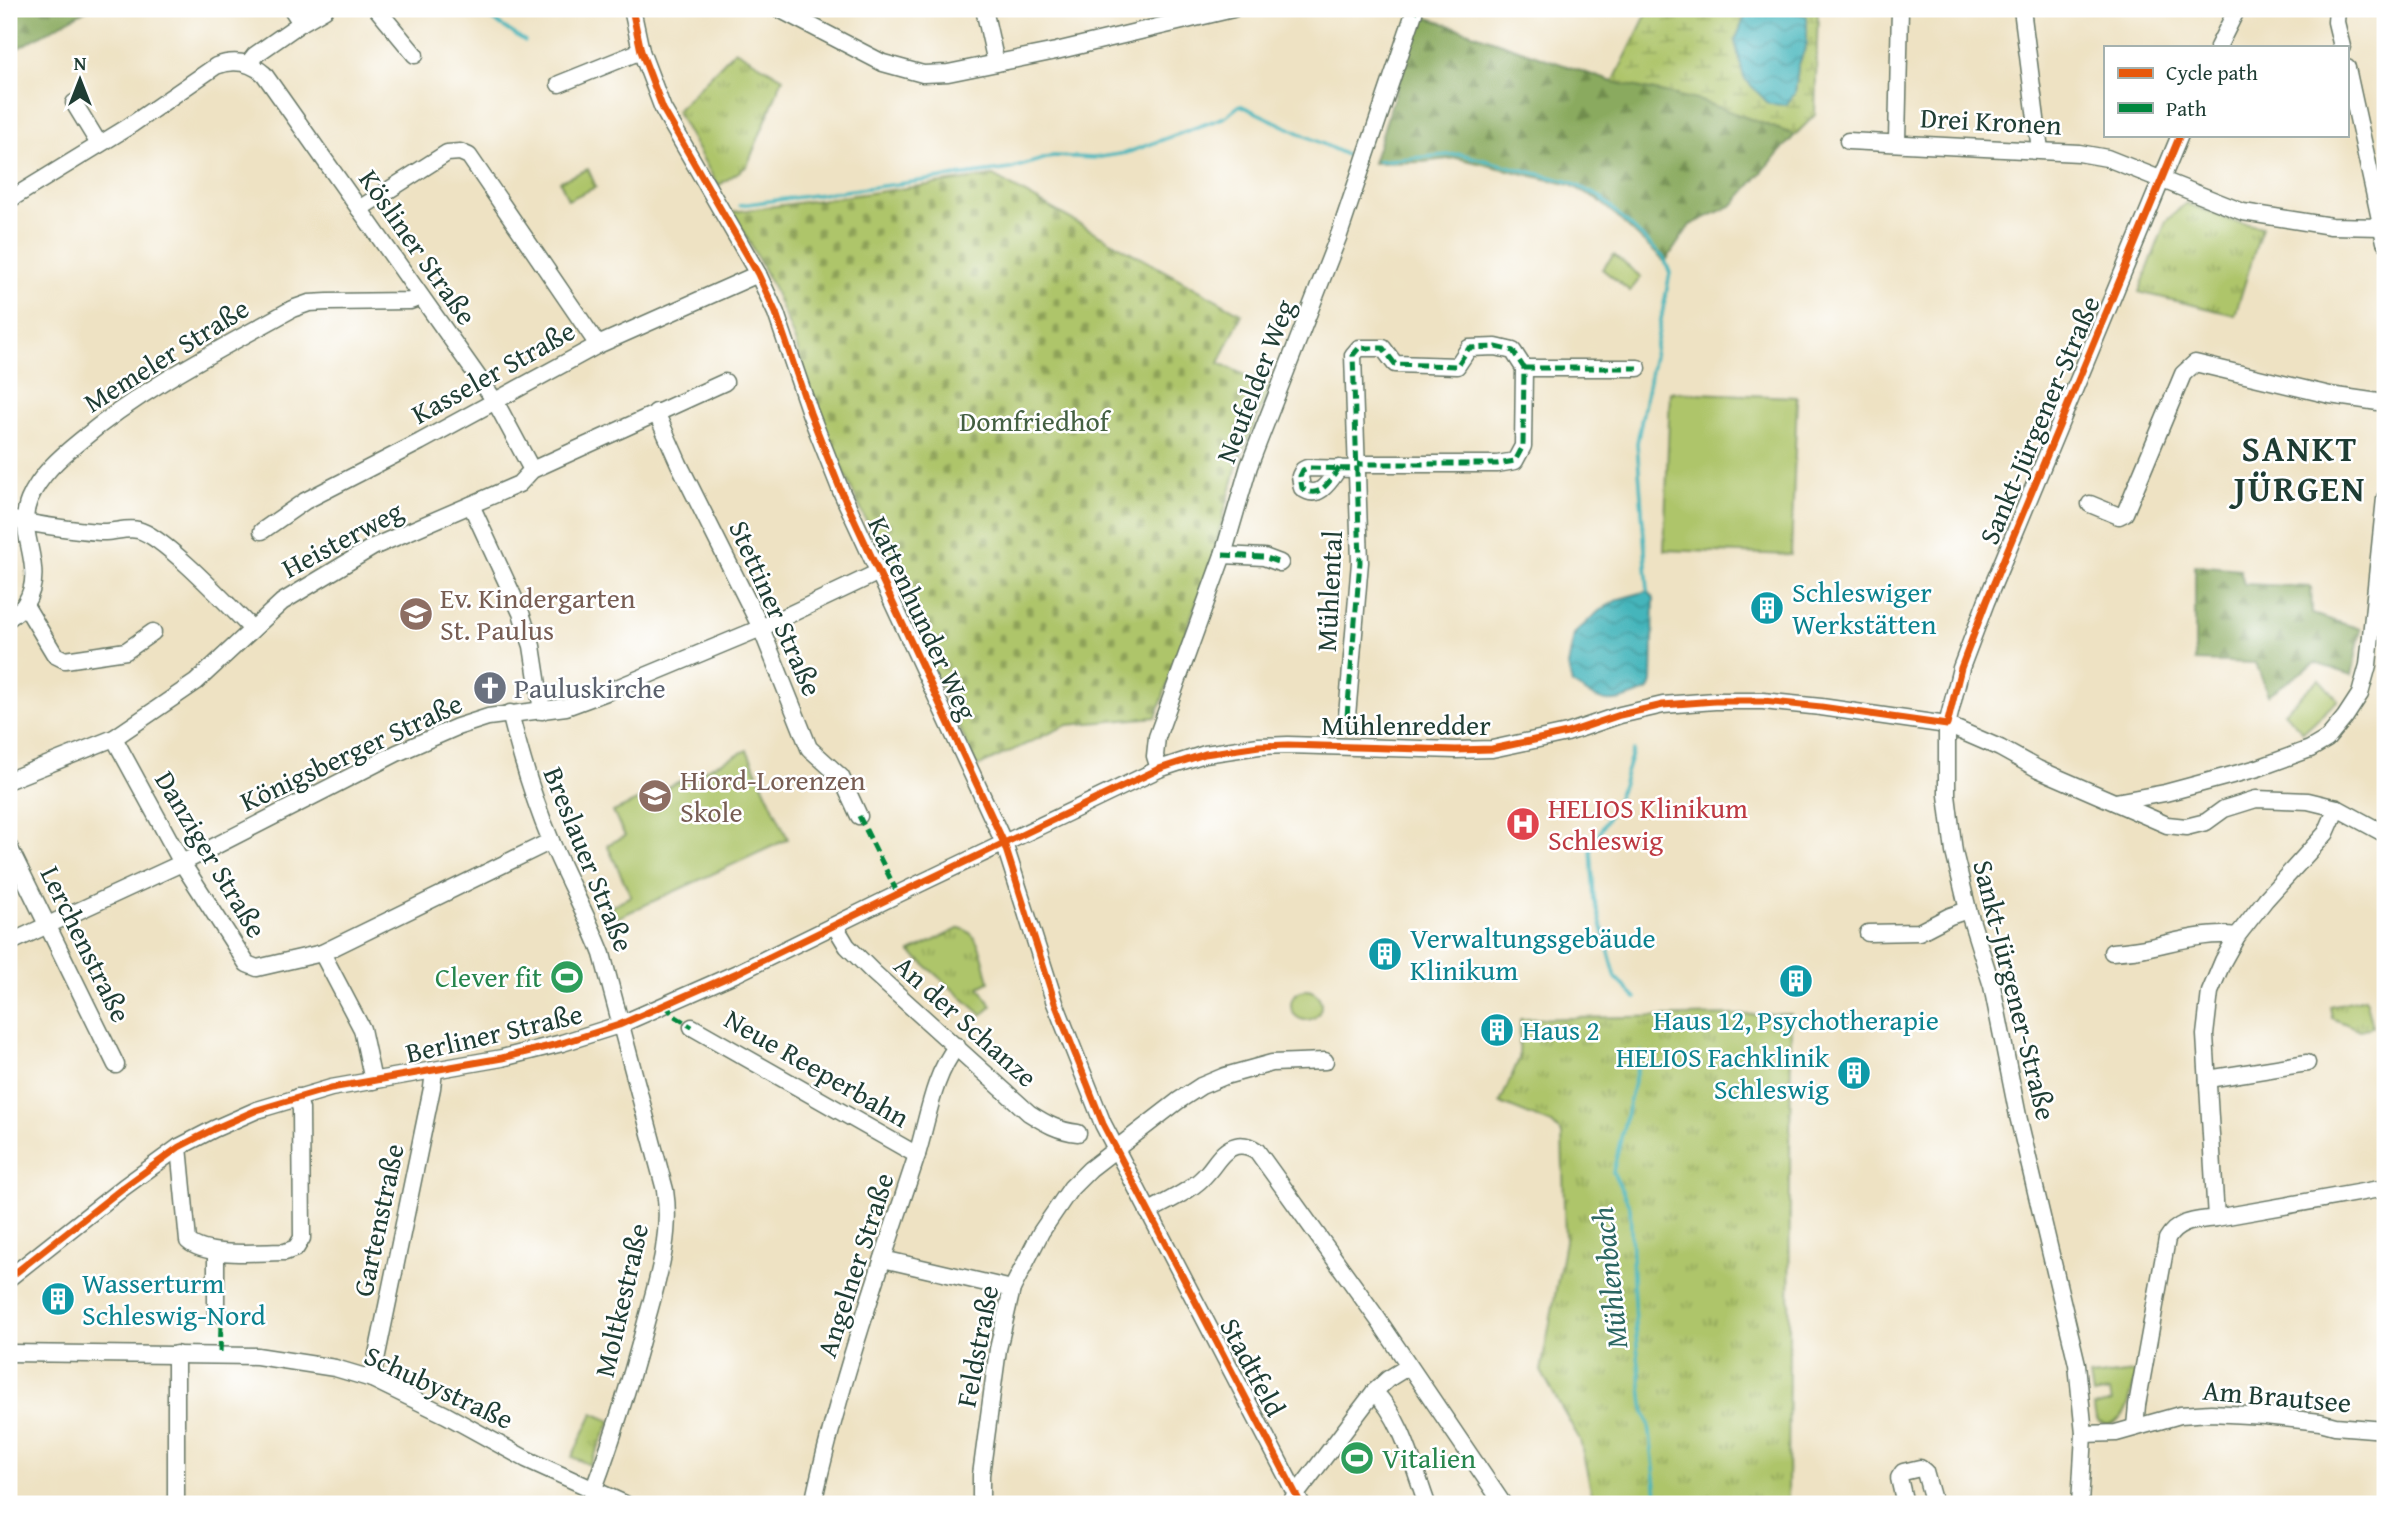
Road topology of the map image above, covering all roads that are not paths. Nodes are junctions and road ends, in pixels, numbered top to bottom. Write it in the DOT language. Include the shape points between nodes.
graph roads {
  1 [pos="292,9"];
  2 [pos="325,9"];
  3 [pos="377,9"];
  4 [pos="632,9"];
  5 [pos="779,9"];
  6 [pos="984,9"];
  7 [pos="1233,9"];
  8 [pos="1900,9"];
  9 [pos="2022,9"];
  10 [pos="2237,9"];
  11 [pos="2337,9"];
  12 [pos="1412,11"];
  13 [pos="301,23"];
  14 [pos="2218,46"];
  15 [pos="2342,46"];
  16 [pos="641,51"];
  17 [pos="415,55"];
  18 [pos="996,63"];
  19 [pos="248,64"];
  20 [pos="2348,72"];
  21 [pos="559,84"];
  22 [pos="74,103"];
  23 [pos="2180,136"];
  24 [pos="1848,141"];
  25 [pos="1897,141"];
  26 [pos="99,144"];
  27 [pos="2040,150"];
  28 [pos="2161,180"];
  29 [pos="2381,197"];
  30 [pos="9,201"];
  31 [pos="359,209"];
  32 [pos="2384,234"];
  33 [pos="758,274"];
  34 [pos="421,297"];
  35 [pos="598,345"];
  36 [pos="1524,369"];
  37 [pos="1638,369"];
  38 [pos="725,382"];
  39 [pos="495,401"];
  40 [pos="2385,402"];
  41 [pos="656,412"];
  42 [pos="1357,466"];
  43 [pos="1339,468"];
  44 [pos="532,470"];
  45 [pos="2385,498"];
  46 [pos="2091,504"];
  47 [pos="471,505"];
  48 [pos="9,519"];
  49 [pos="26,523"];
  50 [pos="262,531"];
  51 [pos="1223,555"];
  52 [pos="1280,563"];
  53 [pos="879,572"];
  54 [pos="25,605"];
  55 [pos="9,618"];
  56 [pos="761,628"];
  57 [pos="252,629"];
  58 [pos="153,632"];
  59 [pos="542,711"];
  60 [pos="510,713"];
  61 [pos="1347,716"];
  62 [pos="1947,725"];
  63 [pos="114,738"];
  64 [pos="1159,769"];
  65 [pos="9,780"];
  66 [pos="2165,793"];
  67 [pos="2115,802"];
  68 [pos="2337,808"];
  69 [pos="859,816"];
  70 [pos="2167,825"];
  71 [pos="2385,834"];
  72 [pos="551,841"];
  73 [pos="1004,843"];
  74 [pos="9,847"];
  75 [pos="182,863"];
  76 [pos="1968,910"];
  77 [pos="48,925"];
  78 [pos="835,926"];
  79 [pos="1868,933"];
  80 [pos="2237,936"];
  81 [pos="9,943"];
  82 [pos="2112,952"];
  83 [pos="322,953"];
  84 [pos="619,1025"];
  85 [pos="692,1027"];
  86 [pos="957,1046"];
  87 [pos="1325,1061"];
  88 [pos="2307,1063"];
  89 [pos="116,1065"];
  90 [pos="434,1071"];
  91 [pos="2208,1079"];
  92 [pos="373,1081"];
  93 [pos="297,1097"];
  94 [pos="1078,1133"];
  95 [pos="179,1147"];
  96 [pos="1115,1150"];
  97 [pos="917,1155"];
  98 [pos="2385,1188"];
  99 [pos="1147,1212"];
  100 [pos="2216,1218"];
  101 [pos="1167,1249"];
  102 [pos="216,1252"];
  103 [pos="883,1259"];
  104 [pos="9,1278"];
  105 [pos="1012,1289"];
  106 [pos="216,1313"];
  107 [pos="9,1353"];
  108 [pos="176,1354"];
  109 [pos="1409,1366"];
  110 [pos="372,1379"];
  111 [pos="1374,1392"];
  112 [pos="2135,1427"];
  113 [pos="2385,1430"];
  114 [pos="2084,1434"];
  115 [pos="592,1498"];
  116 [pos="1295,1501"];
  117 [pos="176,1504"];
  118 [pos="625,1504"];
  119 [pos="813,1504"];
  120 [pos="981,1504"];
  121 [pos="1427,1504"];
  122 [pos="1503,1504"];
  123 [pos="1905,1504"];
  124 [pos="1934,1504"];
  125 [pos="2080,1504"];
  1 -- 13 [label="street"];
  2 -- 13 [label="street"];
  3 -- 17 [label="street"];
  4 -- 16 [label="street, Kattenhunder Weg"];
  5 -- 18 [label="street" via="903,70 948,73"];
  6 -- 18 [label="street"];
  7 -- 18 [label="street"];
  8 -- 25 [label="street, Drei Kronen"];
  9 -- 27 [label="street"];
  10 -- 14 [label="street"];
  11 -- 15 [label="street"];
  12 -- 51 [label="street, Neufelder Weg" via="1339,235 1249,466"];
  13 -- 19 [label="street"];
  16 -- 21 [label="street"];
  16 -- 33 [label="street, Kattenhunder Weg" via="663,109"];
  19 -- 26 [label="street" via="216,66"];
  19 -- 31 [label="street, Kösliner Straße" via="264,74"];
  20 -- 29 [label="street"];
  22 -- 26 [label="street"];
  23 -- 28 [label="street, Sankt-Jürgener-Straße"];
  24 -- 25 [label="street, Drei Kronen"];
  25 -- 27 [label="street, Drei Kronen"];
  26 -- 30 [label="street"];
  27 -- 28 [label="street, Drei Kronen" via="2107,158"];
  28 -- 32 [label="street, Drei Kronen" via="2243,212"];
  28 -- 62 [label="street, Sankt-Jürgener-Straße" via="1986,602 1961,668"];
  29 -- 32 [label="street"];
  31 -- 34 [label="street, Kösliner Straße"];
  31 -- 35 [label="street" via="447,153 469,156"];
  33 -- 35 [label="street, Kasseler Straße"];
  33 -- 53 [label="street, Kattenhunder Weg" via="841,491"];
  34 -- 39 [label="street, Kösliner Straße"];
  34 -- 49 [label="street, Memeler Straße" via="309,303 147,390 53,463 27,503"];
  35 -- 39 [label="street, Kasseler Straße"];
  36 -- 37 [label="street"];
  36 -- 42 [label="street" via="1523,446 1515,461"];
  36 -- 42 [label="street, Mühlental" via="1513,351 1496,347 1469,348 1457,366 1395,364 1383,348 1359,348 1353,355"];
  38 -- 41 [label="street, Heisterweg"];
  39 -- 44 [label="street, Kösliner Straße"];
  39 -- 50 [label="street, Kasseler Straße" via="305,501"];
  40 -- 46 [label="street" via="2330,395 2195,363 2183,374 2125,513 2119,516"];
  41 -- 44 [label="street, Heisterweg"];
  41 -- 56 [label="street, Stettiner Straße"];
  42 -- 43 [label="street"];
  42 -- 61 [label="street, Mühlental" via="1360,562"];
  44 -- 47 [label="street, Heisterweg" via="519,484"];
  45 -- 66 [label="street" via="2368,665 2360,694 2345,718 2327,739 2301,753"];
  47 -- 57 [label="street, Heisterweg" via="373,547 282,602"];
  47 -- 59 [label="street" via="521,613 532,646"];
  48 -- 49 [label="street"];
  49 -- 54 [label="street, Memeler Straße" via="34,578"];
  49 -- 57 [label="street" via="104,533 135,529 149,534"];
  51 -- 52 [label="street" via="1264,557"];
  51 -- 64 [label="street, Neufelder Weg" via="1157,737"];
  53 -- 56 [label="street, Königsberger Straße"];
  53 -- 73 [label="street, Kattenhunder Weg"];
  54 -- 55 [label="street"];
  54 -- 58 [label="street" via="55,654 65,660 126,651"];
  56 -- 59 [label="street, Königsberger Straße" via="612,690"];
  56 -- 69 [label="street, Stettiner Straße" via="809,748 841,777"];
  57 -- 63 [label="street, Heisterweg" via="196,682"];
  59 -- 60 [label="street, Königsberger Straße"];
  60 -- 72 [label="street, Breslauer Straße" via="527,781"];
  60 -- 75 [label="street, Königsberger Straße" via="457,727 397,753"];
  62 -- 64 [label="street, Mühlenredder" via="1821,706 1715,701 1662,705 1492,749 1259,746 1205,754"];
  62 -- 67 [label="street, Mühlenredder"];
  62 -- 76 [label="street, Sankt-Jürgener-Straße" via="1947,795"];
  63 -- 65 [label="street, Heisterweg"];
  63 -- 75 [label="street, Danziger Straße"];
  64 -- 73 [label="street, Mühlenredder"];
  66 -- 67 [label="street"];
  66 -- 70 [label="street" via="2162,813"];
  67 -- 70 [label="street"];
  68 -- 70 [label="street" via="2308,801 2256,799 2224,809 2206,822"];
  68 -- 71 [label="street"];
  68 -- 80 [label="street" via="2326,833"];
  72 -- 83 [label="street, Danziger Straße"];
  72 -- 84 [label="street, Breslauer Straße" via="593,932"];
  73 -- 78 [label="street, Berliner Straße"];
  73 -- 96 [label="street, Kattenhunder Weg" via="1055,1003"];
  74 -- 77 [label="street, Lerchenstraße"];
  75 -- 77 [label="street, Königsberger Straße"];
  75 -- 83 [label="street, Danziger Straße" via="247,964 257,968"];
  76 -- 79 [label="street" via="1919,932"];
  76 -- 114 [label="street, Sankt-Jürgener-Straße" via="1992,986 2067,1317"];
  77 -- 81 [label="street, Königsberger Straße"];
  77 -- 89 [label="street, Lerchenstraße"];
  78 -- 84 [label="street, Berliner Straße"];
  78 -- 86 [label="street, An der Schanze" via="864,964"];
  80 -- 82 [label="street" via="2211,934"];
  80 -- 91 [label="street" via="2210,992 2205,1024"];
  83 -- 92 [label="street" via="362,1029"];
  84 -- 90 [label="street, Berliner Straße" via="502,1058"];
  84 -- 115 [label="street, Moltkestraße" via="666,1191 668,1225 626,1399"];
  85 -- 97 [label="street, Neue Reeperbahn"];
  86 -- 94 [label="street, An der Schanze" via="1029,1113 1063,1132"];
  86 -- 97 [label="street, Angelner Straße" via="945,1061"];
  87 -- 96 [label="street, Feldstraße" via="1272,1063 1201,1086"];
  88 -- 91 [label="street"];
  90 -- 92 [label="street, Berliner Straße"];
  90 -- 110 [label="street, Gartenstraße"];
  91 -- 100 [label="street"];
  92 -- 93 [label="street, Berliner Straße"];
  93 -- 95 [label="street, Berliner Straße" via="257,1110"];
  93 -- 102 [label="street" via="301,1110 302,1238 296,1248 285,1252"];
  95 -- 102 [label="street" via="188,1241 195,1248"];
  95 -- 104 [label="street, Berliner Straße"];
  96 -- 99 [label="street, Kattenhunder Weg"];
  96 -- 105 [label="street, Feldstraße" via="1071,1188 1041,1232"];
  97 -- 103 [label="street, Angelner Straße"];
  98 -- 100 [label="street"];
  99 -- 101 [label="street, Kattenhunder Weg"];
  99 -- 109 [label="street" via="1207,1175 1235,1146 1257,1151"];
  100 -- 112 [label="street" via="2180,1224 2167,1239"];
  101 -- 116 [label="street, Stadtfeld"];
  102 -- 106 [label="street"];
  103 -- 105 [label="street"];
  103 -- 119 [label="street, Angelner Straße" via="825,1445"];
  105 -- 120 [label="street, Feldstraße" via="998,1349"];
  107 -- 108 [label="street, Schubystraße"];
  108 -- 110 [label="street, Schubystraße" via="295,1360"];
  108 -- 117 [label="street"];
  109 -- 111 [label="street, Stadtfeld"];
  109 -- 122 [label="street"];
  110 -- 115 [label="street, Schubystraße"];
  111 -- 116 [label="street, Stadtfeld"];
  111 -- 121 [label="street" via="1392,1415"];
  112 -- 113 [label="street, Am Brautsee" via="2180,1415 2211,1413"];
  112 -- 114 [label="street, Am Brautsee"];
  114 -- 125 [label="street, Sankt-Jürgener-Straße"];
  115 -- 118 [label="street, Schubystraße"];
  123 -- 124 [label="street" via="1899,1478 1903,1472 1920,1468"];
}
